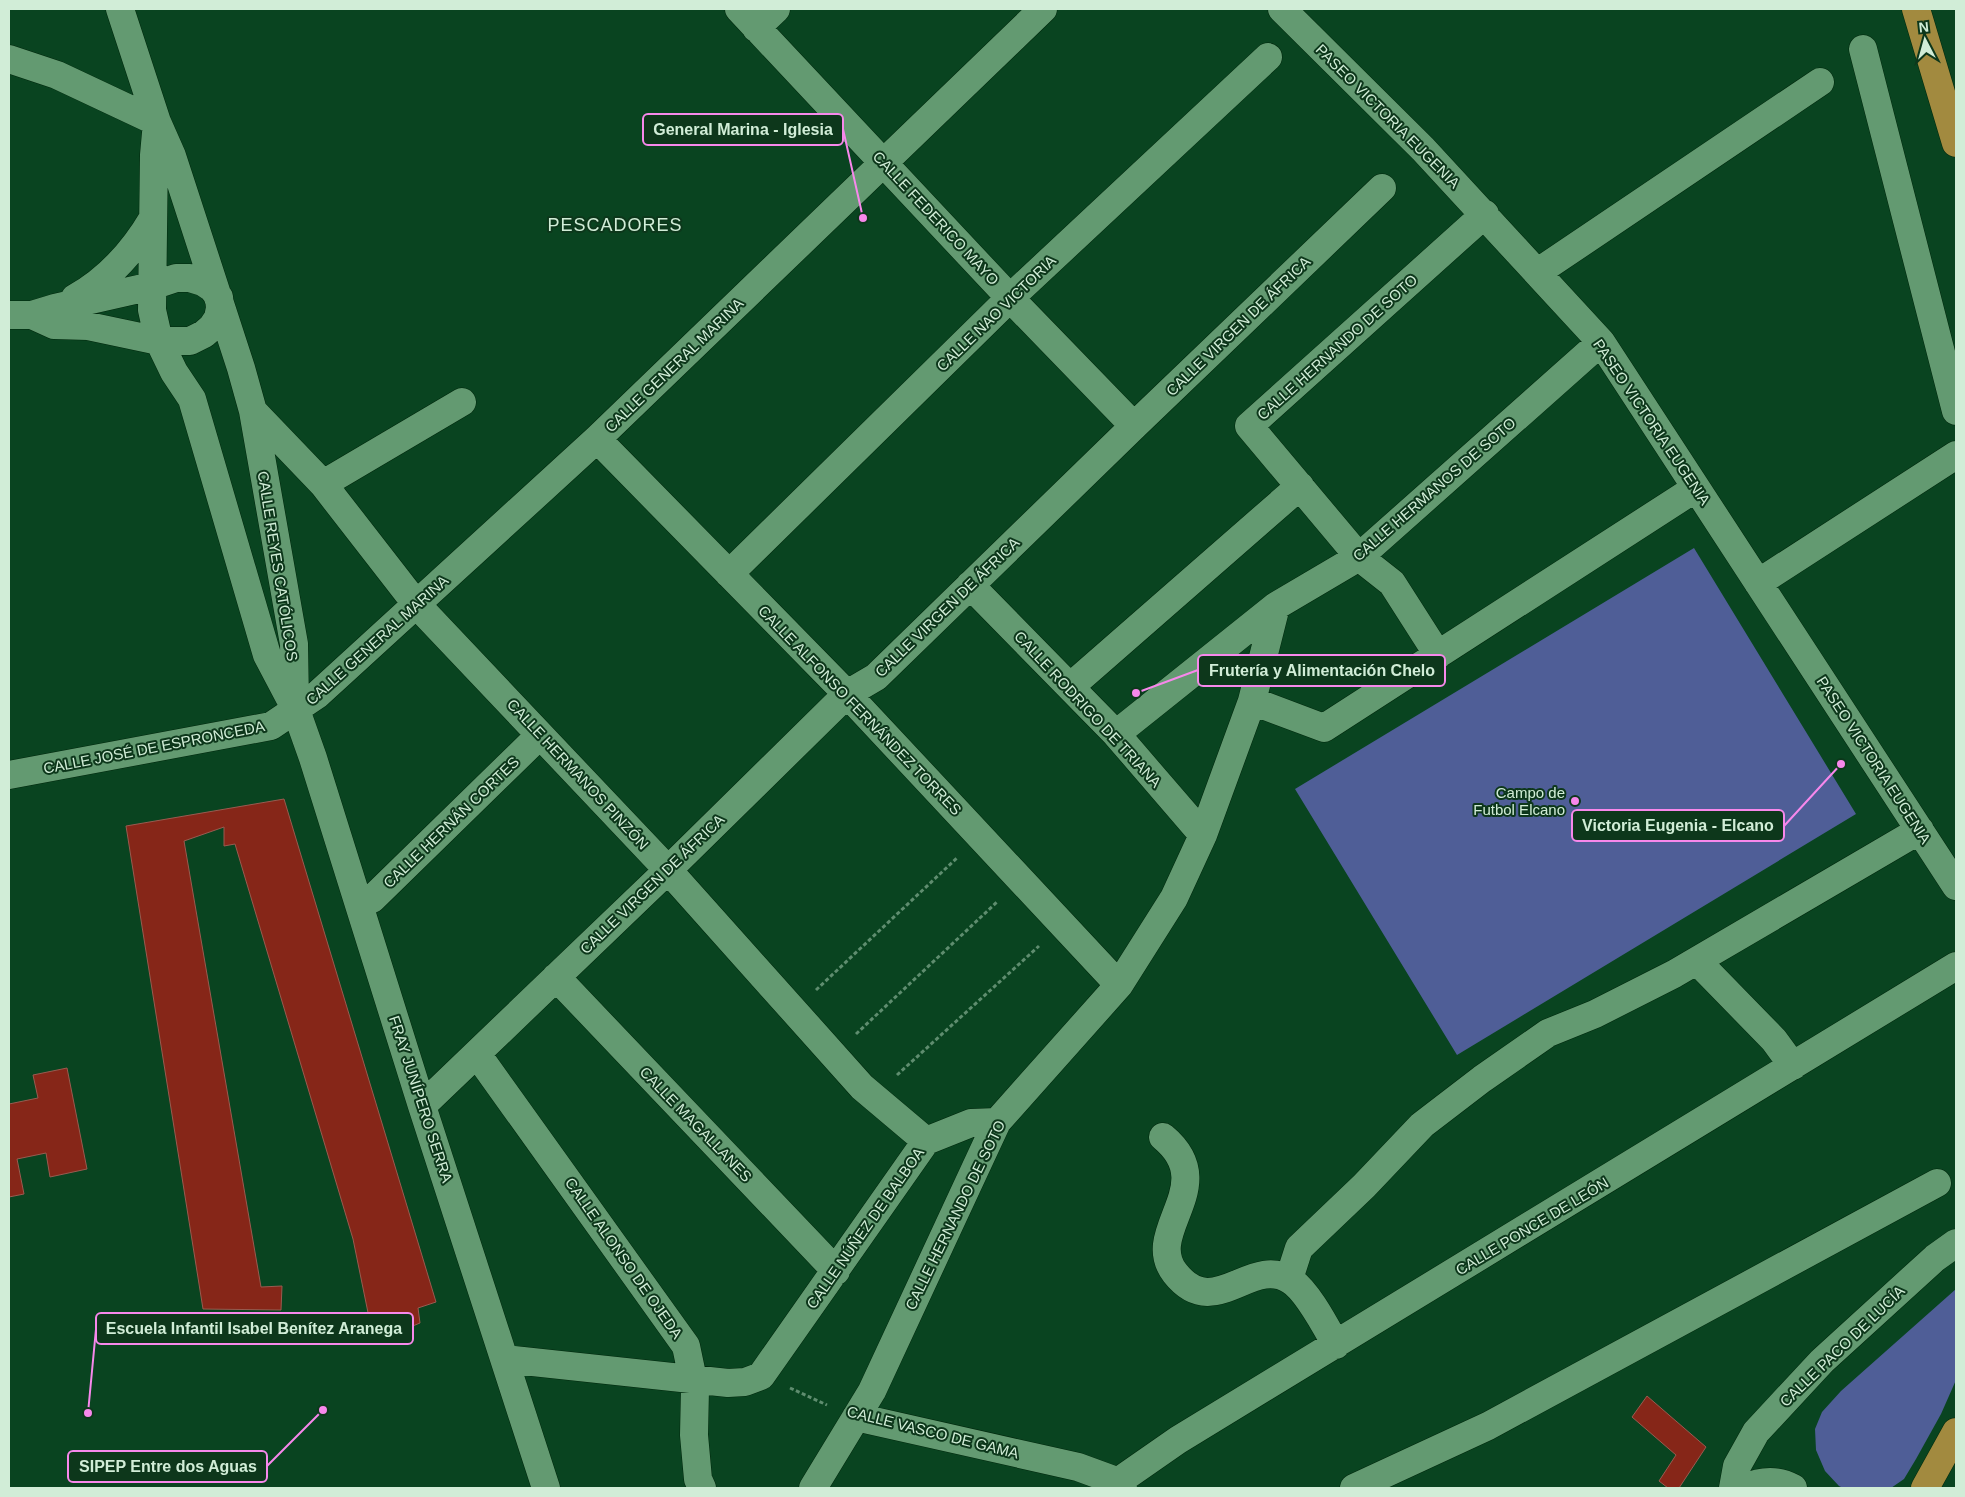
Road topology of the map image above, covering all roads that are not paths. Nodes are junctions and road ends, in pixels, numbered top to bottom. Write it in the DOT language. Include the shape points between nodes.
graph roads {
  1 [pos="120,9"];
  2 [pos="776,9"];
  3 [pos="1043,9"];
  4 [pos="1282,9"];
  5 [pos="1916,9"];
  6 [pos="747,18"];
  7 [pos="1863,49"];
  8 [pos="1268,57"];
  9 [pos="9,59"];
  10 [pos="1820,82"];
  11 [pos="157,122"];
  12 [pos="1956,143"];
  13 [pos="885,163"];
  14 [pos="1382,188"];
  15 [pos="1485,214"];
  16 [pos="153,218"];
  17 [pos="1538,272"];
  18 [pos="152,286"];
  19 [pos="218,297"];
  20 [pos="1010,298"];
  21 [pos="32,313"];
  22 [pos="159,341"];
  23 [pos="1601,342"];
  24 [pos="462,402"];
  25 [pos="1956,410"];
  26 [pos="253,412"];
  27 [pos="1134,426"];
  28 [pos="597,439"];
  29 [pos="1956,455"];
  30 [pos="323,484"];
  31 [pos="1300,486"];
  32 [pos="1696,488"];
  33 [pos="1359,557"];
  34 [pos="729,574"];
  35 [pos="1758,582"];
  36 [pos="970,585"];
  37 [pos="417,605"];
  38 [pos="1276,606"];
  39 [pos="1438,655"];
  40 [pos="1070,687"];
  41 [pos="847,694"];
  42 [pos="1252,701"];
  43 [pos="296,710"];
  44 [pos="1116,734"];
  45 [pos="540,735"];
  46 [pos="9,775"];
  47 [pos="1920,830"];
  48 [pos="1203,835"];
  49 [pos="668,870"];
  50 [pos="1956,886"];
  51 [pos="359,904"];
  52 [pos="1697,961"];
  53 [pos="1956,966"];
  54 [pos="556,977"];
  55 [pos="1119,985"];
  56 [pos="477,1054"];
  57 [pos="1793,1066"];
  58 [pos="422,1106"];
  59 [pos="997,1122"];
  60 [pos="1162,1137"];
  61 [pos="926,1140"];
  62 [pos="1937,1183"];
  63 [pos="1956,1243"];
  64 [pos="836,1270"];
  65 [pos="1289,1279"];
  66 [pos="1336,1345"];
  67 [pos="505,1360"];
  68 [pos="694,1380"];
  69 [pos="856,1417"];
  70 [pos="1956,1432"];
  71 [pos="1117,1486"];
  72 [pos="546,1488"];
  73 [pos="702,1488"];
  74 [pos="813,1488"];
  75 [pos="1354,1488"];
  76 [pos="1733,1488"];
  77 [pos="1744,1488"];
  78 [pos="1793,1488"];
  79 [pos="1925,1488"];
  1 -- 11 [label="street, CALLE REYES CATÓLICOS"];
  2 -- 6 [label="street"];
  3 -- 13 [label="street, CALLE GENERAL MARINA"];
  4 -- 15 [label="street, PASEO VICTORIA EUGENIA"];
  5 -- 12 [label="highway"];
  6 -- 13 [label="street, CALLE FEDERICO MAYO"];
  7 -- 25 [label="street"];
  8 -- 20 [label="street, CALLE NAO VICTORIA"];
  9 -- 11 [label="street" via="57,75"];
  10 -- 17 [label="street"];
  11 -- 16 [label="street, CALLE REYES CATÓLICOS"];
  11 -- 19 [label="street, CALLE REYES CATÓLICOS" via="172,156"];
  13 -- 20 [label="street, CALLE FEDERICO MAYO"];
  13 -- 28 [label="street, CALLE GENERAL MARINA"];
  14 -- 27 [label="street, CALLE VIRGEN DE ÁFRICA"];
  15 -- 17 [label="street, PASEO VICTORIA EUGENIA"];
  15 -- 31 [label="street, CALLE HERNANDO DE SOTO" via="1249,426"];
  16 -- 18 [label="street, CALLE REYES CATÓLICOS"];
  16 -- 21 [label="street" via="112,272 97,285"];
  17 -- 23 [label="street, PASEO VICTORIA EUGENIA"];
  18 -- 19 [label="street" via="176,278 190,278 212,288"];
  18 -- 21 [label="street"];
  18 -- 22 [label="street, CALLE REYES CATÓLICOS" via="152,310"];
  19 -- 22 [label="street" via="218,318 204,334 190,341"];
  19 -- 26 [label="street, CALLE REYES CATÓLICOS"];
  20 -- 27 [label="street, CALLE FEDERICO MAYO"];
  20 -- 34 [label="street, CALLE NAO VICTORIA"];
  21 -- 22 [label="street" via="54,325 88,326"];
  22 -- 43 [label="street, CALLE REYES CATÓLICOS" via="192,399 267,655"];
  23 -- 32 [label="street, PASEO VICTORIA EUGENIA"];
  23 -- 33 [label="street, CALLE HERMANOS DE SOTO"];
  24 -- 30 [label="street"];
  26 -- 30 [label="street, CALLE HERMANOS PINZÓN"];
  26 -- 43 [label="street, CALLE REYES CATÓLICOS" via="294,644"];
  27 -- 36 [label="street, CALLE VIRGEN DE ÁFRICA"];
  28 -- 34 [label="street, CALLE ALFONSO FERNÁNDEZ TORRES"];
  28 -- 37 [label="street, CALLE GENERAL MARINA"];
  29 -- 35 [label="street"];
  30 -- 37 [label="street, CALLE HERMANOS PINZÓN"];
  31 -- 33 [label="street, CALLE HERNANDO DE SOTO"];
  31 -- 40 [label="street"];
  32 -- 35 [label="street, PASEO VICTORIA EUGENIA"];
  32 -- 39 [label="street"];
  33 -- 38 [label="street, CALLE HERMANOS DE SOTO"];
  33 -- 39 [label="street, CALLE HERNANDO DE SOTO" via="1392,583"];
  34 -- 41 [label="street, CALLE ALFONSO FERNÁNDEZ TORRES"];
  35 -- 47 [label="street, PASEO VICTORIA EUGENIA"];
  36 -- 40 [label="street, CALLE RODRIGO DE TRIANA"];
  36 -- 41 [label="street, CALLE VIRGEN DE ÁFRICA" via="876,677"];
  37 -- 43 [label="street, CALLE GENERAL MARINA" via="318,695"];
  37 -- 45 [label="street, CALLE HERMANOS PINZÓN"];
  38 -- 42 [label="street, CALLE HERNANDO DE SOTO"];
  38 -- 44 [label="street, CALLE HERMANOS DE SOTO"];
  39 -- 42 [label="street" via="1324,728"];
  40 -- 44 [label="street, CALLE RODRIGO DE TRIANA"];
  41 -- 49 [label="street, CALLE VIRGEN DE ÁFRICA"];
  41 -- 55 [label="street, CALLE ALFONSO FERNÁNDEZ TORRES"];
  42 -- 48 [label="street, CALLE HERNANDO DE SOTO"];
  43 -- 46 [label="street, CALLE JOSÉ DE ESPRONCEDA" via="271,726"];
  43 -- 51 [label="street, FRAY JUNÍPERO SERRA"];
  44 -- 48 [label="street, CALLE RODRIGO DE TRIANA"];
  45 -- 49 [label="street, CALLE HERMANOS PINZÓN"];
  45 -- 51 [label="street, CALLE HERNÁN CORTES" via="372,899"];
  47 -- 50 [label="street, PASEO VICTORIA EUGENIA"];
  47 -- 52 [label="street"];
  48 -- 55 [label="street, CALLE HERNANDO DE SOTO" via="1174,898"];
  49 -- 54 [label="street, CALLE VIRGEN DE ÁFRICA"];
  49 -- 61 [label="street, CALLE HERMANOS PINZÓN" via="872,1097"];
  51 -- 58 [label="street, FRAY JUNÍPERO SERRA"];
  52 -- 57 [label="street" via="1774,1040"];
  52 -- 65 [label="street" via="1595,1014 1548,1033 1422,1125 1299,1248"];
  53 -- 57 [label="street, CALLE PONCE DE LEÓN"];
  54 -- 56 [label="street, CALLE VIRGEN DE ÁFRICA"];
  54 -- 64 [label="street, CALLE MAGALLANES"];
  55 -- 59 [label="street, CALLE HERNANDO DE SOTO"];
  56 -- 58 [label="street, CALLE VIRGEN DE ÁFRICA"];
  56 -- 68 [label="street, CALLE ALONSO DE OJEDA" via="686,1346"];
  57 -- 66 [label="street, CALLE PONCE DE LEÓN"];
  58 -- 67 [label="street, FRAY JUNÍPERO SERRA"];
  59 -- 61 [label="street, CALLE NÚÑEZ DE BALBOA" via="971,1123"];
  59 -- 69 [label="street, CALLE HERNANDO DE SOTO" via="872,1391"];
  60 -- 65 [label="street" via="1175,1147 1183,1161 1186,1177 1167,1242 1173,1271 1182,1282 1203,1292 1214,1292 1264,1274"];
  61 -- 64 [label="street, CALLE NÚÑEZ DE BALBOA"];
  62 -- 75 [label="street" via="1488,1426"];
  63 -- 76 [label="street, CALLE PACO DE LUCÍA" via="1935,1258 1822,1361 1756,1432 1737,1466"];
  64 -- 68 [label="street, CALLE NÚÑEZ DE BALBOA" via="761,1376 745,1382"];
  65 -- 66 [label="street" via="1299,1286"];
  66 -- 71 [label="street, CALLE PONCE DE LEÓN" via="1178,1440"];
  67 -- 68 [label="street"];
  67 -- 72 [label="street, FRAY JUNÍPERO SERRA"];
  68 -- 73 [label="street, CALLE ALONSO DE OJEDA" via="694,1435 698,1479"];
  69 -- 71 [label="street, CALLE VASCO DE GAMA" via="1078,1466"];
  69 -- 74 [label="street, CALLE HERNANDO DE SOTO"];
  70 -- 79 [label="highway"];
  77 -- 78 [label="street" via="1772,1481"];
}
